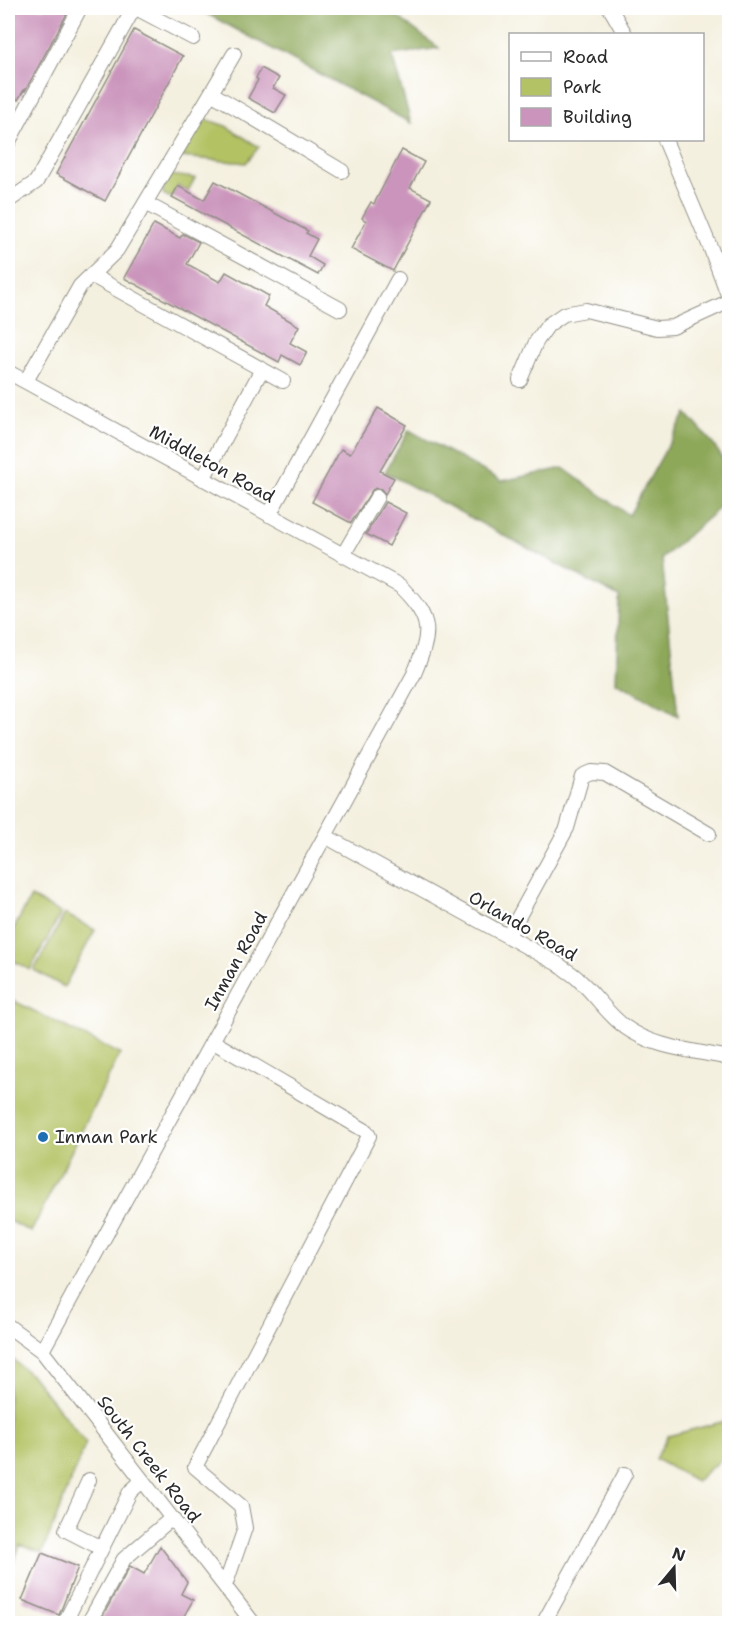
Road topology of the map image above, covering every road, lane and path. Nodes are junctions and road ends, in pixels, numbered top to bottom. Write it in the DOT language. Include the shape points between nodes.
graph roads {
  1 [pos="80,8"];
  2 [pos="135,8"];
  3 [pos="610,8"];
  4 [pos="624,33"];
  5 [pos="193,38"];
  6 [pos="234,54"];
  7 [pos="211,93"];
  8 [pos="665,141"];
  9 [pos="8,143"];
  10 [pos="342,171"];
  11 [pos="8,201"];
  12 [pos="146,203"];
  13 [pos="91,275"];
  14 [pos="398,279"];
  15 [pos="729,300"];
  16 [pos="340,309"];
  17 [pos="262,369"];
  18 [pos="8,372"];
  19 [pos="520,380"];
  20 [pos="26,381"];
  21 [pos="283,381"];
  22 [pos="203,479"];
  23 [pos="377,497"];
  24 [pos="269,515"];
  25 [pos="343,555"];
  26 [pos="400,586"];
  27 [pos="709,834"];
  28 [pos="325,836"];
  29 [pos="508,936"];
  30 [pos="212,1041"];
  31 [pos="729,1058"];
  32 [pos="8,1326"];
  33 [pos="42,1351"];
  34 [pos="625,1474"];
  35 [pos="89,1480"];
  36 [pos="142,1481"];
  37 [pos="172,1518"];
  38 [pos="101,1548"];
  39 [pos="225,1586"];
  40 [pos="64,1623"];
  41 [pos="88,1623"];
  42 [pos="254,1623"];
  43 [pos="543,1623"];
  1 -- 9 [label="street"];
  2 -- 5 [label="street"];
  2 -- 11 [label="street" via="36,182"];
  3 -- 4 [label="street"];
  6 -- 7 [label="street"];
  7 -- 10 [label="street"];
  7 -- 12 [label="street"];
  8 -- 15 [label="street"];
  12 -- 13 [label="street" via="117,250"];
  12 -- 16 [label="street"];
  13 -- 17 [label="street"];
  13 -- 20 [label="street" via="80,286"];
  14 -- 24 [label="street"];
  15 -- 19 [label="street" via="673,327 657,328 586,310 564,314 536,342"];
  17 -- 21 [label="street"];
  17 -- 22 [label="street"];
  18 -- 20 [label="street, Middleton Road"];
  20 -- 22 [label="street, Middleton Road"];
  22 -- 24 [label="street, Middleton Road"];
  23 -- 25 [label="street"];
  24 -- 25 [label="street, Middleton Road"];
  25 -- 26 [label="street, Middleton Road"];
  26 -- 28 [label="street, Inman Road" via="417,603 424,617 425,646 414,674"];
  27 -- 29 [label="street" via="605,773 582,776 567,828"];
  28 -- 29 [label="street, Orlando Road"];
  28 -- 30 [label="street, Inman Road"];
  29 -- 31 [label="street, Orlando Road" via="558,964 623,1026 639,1036 675,1049"];
  30 -- 33 [label="street, Inman Road"];
  30 -- 39 [label="street" via="369,1136 195,1467 241,1506 245,1528"];
  32 -- 33 [label="street, South Creek Road"];
  33 -- 36 [label="street, South Creek Road"];
  34 -- 43 [label="street"];
  35 -- 38 [label="street" via="66,1530"];
  36 -- 37 [label="street, South Creek Road"];
  36 -- 38 [label="street" via="130,1492"];
  37 -- 39 [label="street, South Creek Road"];
  37 -- 41 [label="street" via="124,1559"];
  38 -- 40 [label="street"];
  39 -- 42 [label="street, South Creek Road"];
}
